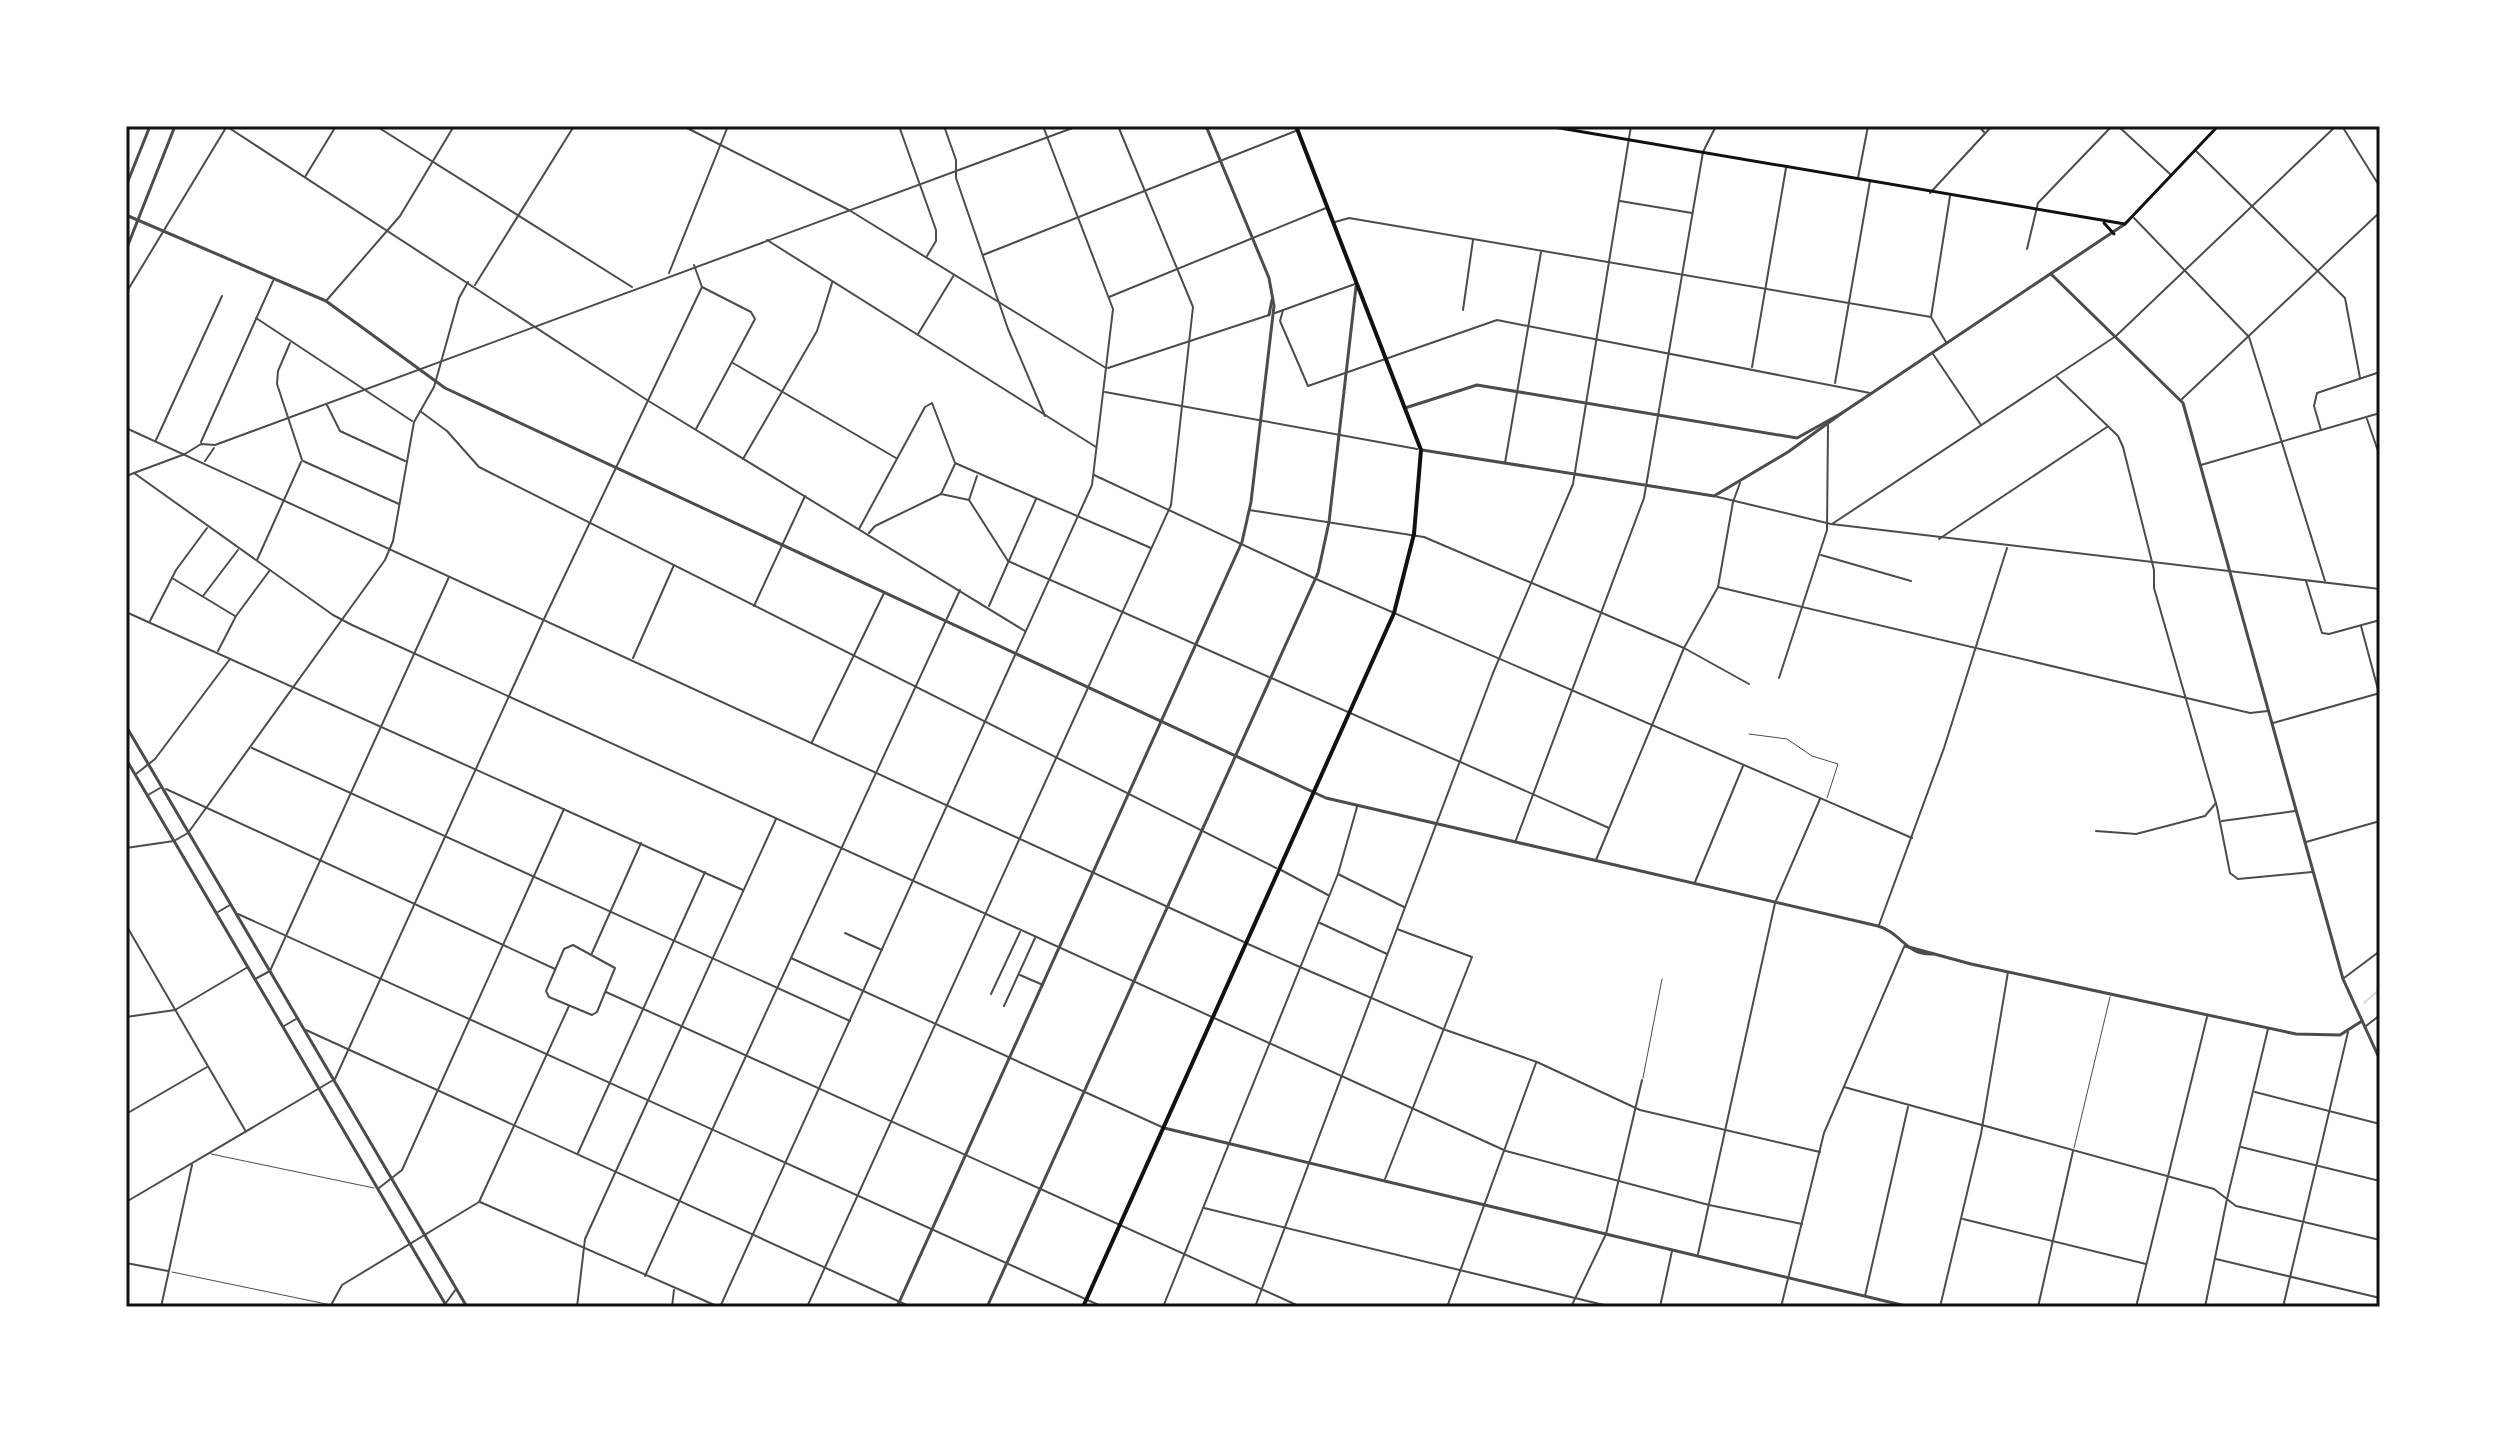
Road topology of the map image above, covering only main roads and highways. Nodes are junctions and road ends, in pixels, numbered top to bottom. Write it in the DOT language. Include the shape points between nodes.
graph roads {
  1 [pos="1548,126"];
  2 [pos="2218,126"];
  3 [pos="1297,128"];
  4 [pos="2101,220"];
  5 [pos="2114,234"];
  6 [pos="1083,1307"];
  1 -- 4 [label="main road"];
  2 -- 4 [label="main road" via="2133,218 2125,224"];
  3 -- 6 [label="main road" via="1421,450 1414,534 1394,613"];
  4 -- 5 [label="main road"];
}
